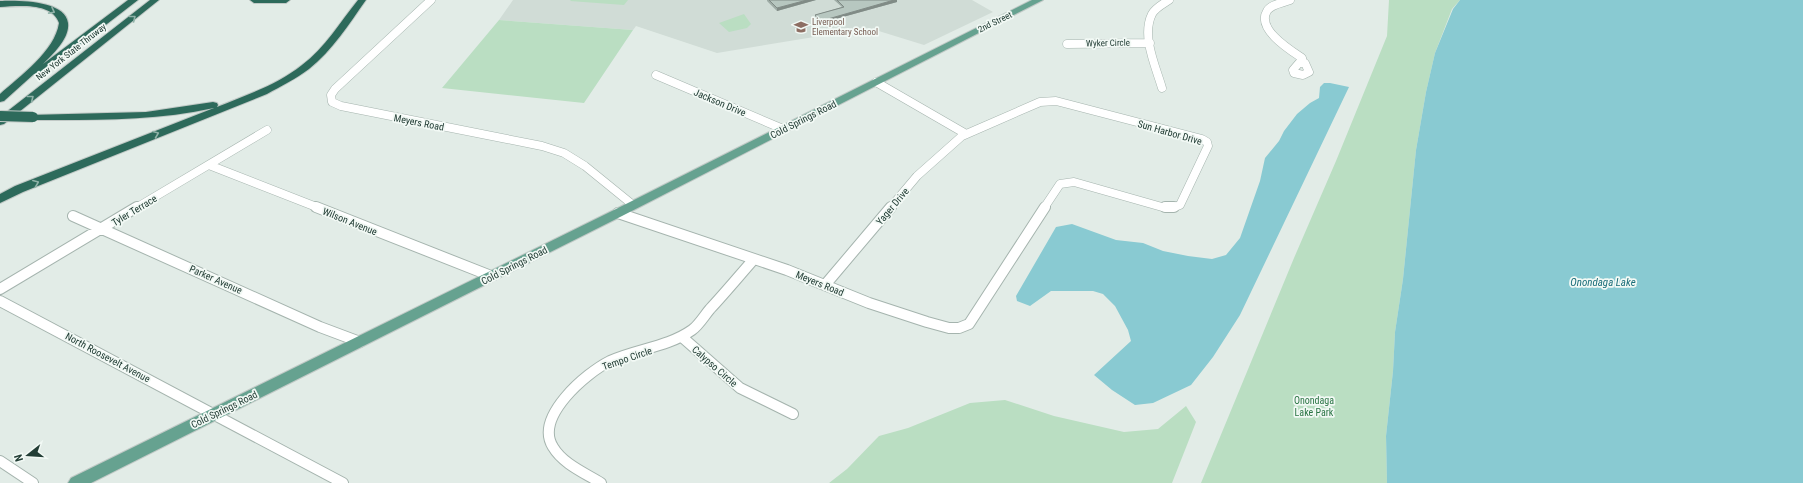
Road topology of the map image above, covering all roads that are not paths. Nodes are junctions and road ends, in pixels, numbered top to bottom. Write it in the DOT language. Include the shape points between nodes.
graph roads {
  1 [pos="134,0"];
  2 [pos="156,0"];
  3 [pos="254,0"];
  4 [pos="286,0"];
  5 [pos="357,0"];
  6 [pos="362,0"];
  7 [pos="431,0"];
  8 [pos="1039,0"];
  9 [pos="1168,0"];
  10 [pos="1290,0"];
  11 [pos="0,4"];
  12 [pos="1150,42"];
  13 [pos="950,44"];
  14 [pos="1067,44"];
  15 [pos="1303,63"];
  16 [pos="656,76"];
  17 [pos="876,82"];
  18 [pos="1162,88"];
  19 [pos="0,100"];
  20 [pos="238,101"];
  21 [pos="0,116"];
  22 [pos="31,118"];
  23 [pos="0,119"];
  24 [pos="0,122"];
  25 [pos="783,129"];
  26 [pos="267,130"];
  27 [pos="966,134"];
  28 [pos="209,165"];
  29 [pos="0,199"];
  30 [pos="633,205"];
  31 [pos="618,213"];
  32 [pos="73,216"];
  33 [pos="102,229"];
  34 [pos="754,259"];
  35 [pos="491,276"];
  36 [pos="1000,278"];
  37 [pos="825,286"];
  38 [pos="0,289"];
  39 [pos="0,301"];
  40 [pos="682,337"];
  41 [pos="360,342"];
  42 [pos="215,414"];
  43 [pos="793,414"];
  44 [pos="0,461"];
  45 [pos="33,483"];
  46 [pos="76,483"];
  47 [pos="343,483"];
  48 [pos="601,483"];
  1 -- 19 [label="highway, New York State Thruway"];
  24 -- 2 [label="highway, New York State Thruway, one-way"];
  3 -- 4 [label="highway"];
  5 -- 22 [label="highway" via="306,61 280,79 243,96 200,108 152,115"];
  6 -- 20 [label="highway" via="306,67 286,80"];
  7 -- 30 [label="street, Meyers Road" via="335,89 332,102 341,106 542,146 564,153 585,166"];
  8 -- 13 [label="main road, 2nd Street"];
  9 -- 12 [label="street" via="1152,15 1149,27"];
  10 -- 15 [label="street" via="1267,11 1266,27 1271,34 1302,58"];
  11 -- 19 [label="highway, one-way" via="51,9 60,15 64,22 59,40"];
  12 -- 14 [label="street, Wyker Circle"];
  12 -- 18 [label="street"];
  13 -- 17 [label="main road, Cold Springs Road"];
  16 -- 25 [label="street, Jackson Drive"];
  17 -- 25 [label="main road, Cold Springs Road"];
  17 -- 27 [label="street"];
  20 -- 22 [label="highway" via="177,115 137,119"];
  29 -- 20 [label="highway, one-way"];
  21 -- 22 [label="highway, bridge"];
  22 -- 23 [label="highway"];
  25 -- 30 [label="main road, Cold Springs Road"];
  26 -- 28 [label="street, Tyler Terrace"];
  27 -- 36 [label="street, Sun Harbor Drive" via="1047,100 1202,139 1208,146 1180,205 1175,208 1159,206 1074,182 1060,184"];
  27 -- 37 [label="street, Yager Drive" via="918,176"];
  28 -- 33 [label="street, Tyler Terrace"];
  28 -- 35 [label="street, Wilson Avenue"];
  30 -- 31 [label="main road, Cold Springs Road"];
  31 -- 34 [label="street, Meyers Road"];
  31 -- 35 [label="main road, Cold Springs Road"];
  32 -- 33 [label="street, Parker Avenue"];
  33 -- 38 [label="street, Tyler Terrace"];
  33 -- 41 [label="street, Parker Avenue" via="320,327"];
  34 -- 37 [label="street, Meyers Road"];
  34 -- 40 [label="street, Tempo Circle" via="693,329"];
  35 -- 41 [label="main road, Cold Springs Road"];
  36 -- 37 [label="street, Meyers Road" via="968,324 959,328 928,322"];
  39 -- 42 [label="street, North Roosevelt Avenue"];
  40 -- 43 [label="street, Calypso Circle" via="740,388"];
  40 -- 48 [label="street, Tempo Circle" via="598,368 584,378 554,415 549,429 552,445 562,458"];
  41 -- 42 [label="main road, Cold Springs Road"];
  42 -- 46 [label="main road, Cold Springs Road"];
  42 -- 47 [label="street, North Roosevelt Avenue"];
  44 -- 45 [label="street"];
}
